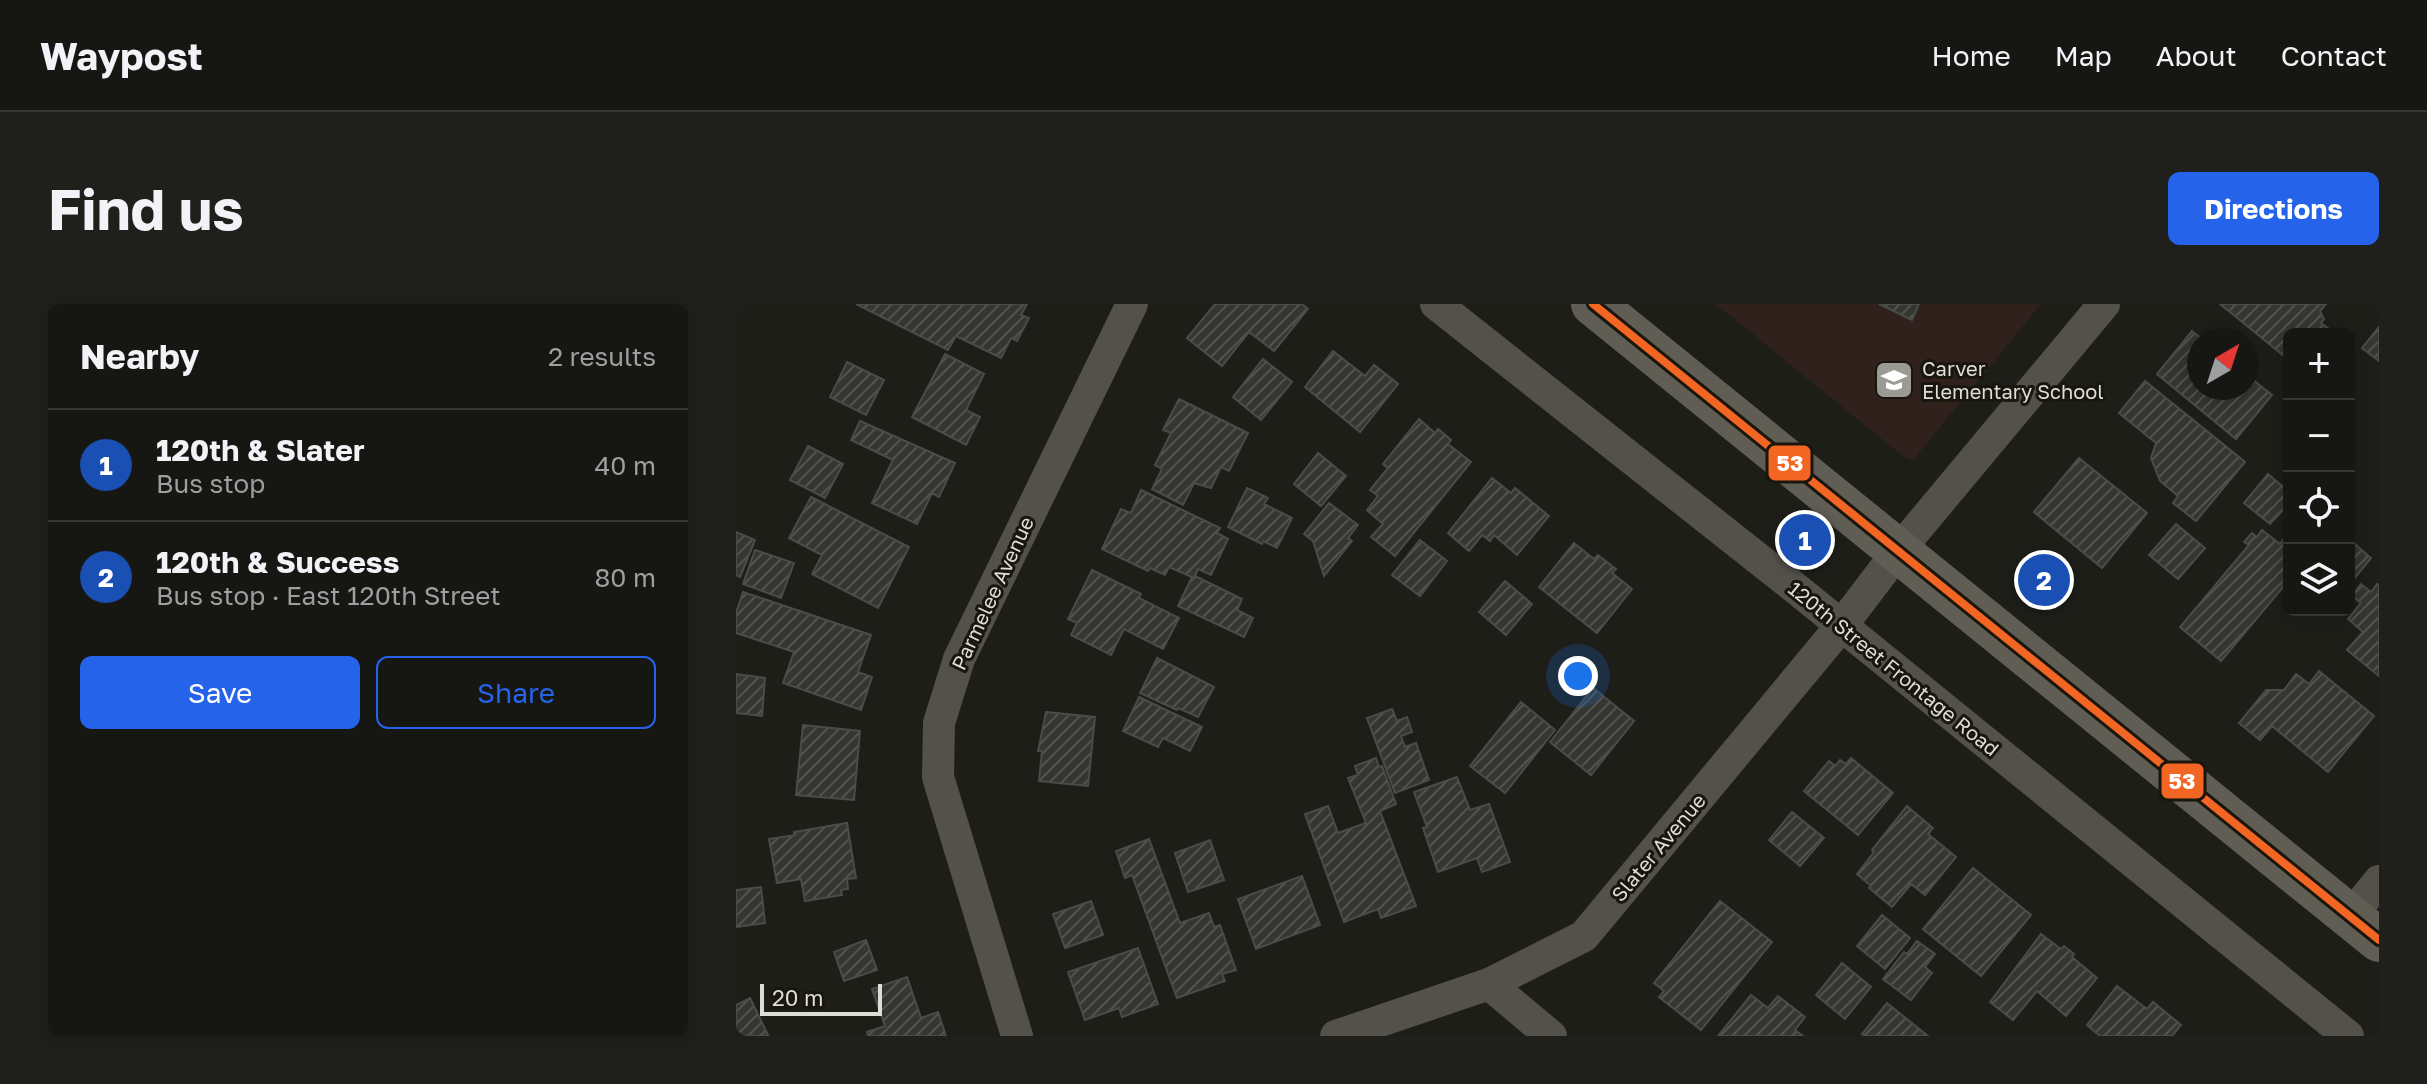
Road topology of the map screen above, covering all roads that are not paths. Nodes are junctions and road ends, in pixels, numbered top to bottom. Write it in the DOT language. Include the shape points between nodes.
graph roads {
  1 [pos="1132,304"];
  2 [pos="1436,304"];
  3 [pos="1593,304"];
  4 [pos="2104,304"];
  5 [pos="1899,550"];
  6 [pos="1842,625"];
  7 [pos="2379,881"];
  8 [pos="2365,928"];
  9 [pos="1489,984"];
  10 [pos="1017,1036"];
  11 [pos="1336,1036"];
  12 [pos="1551,1036"];
  13 [pos="2348,1036"];
  1 -- 10 [label="street, Parmelee Avenue" via="959,659 939,723 938,777"];
  2 -- 6 [label="street, 120th Street Frontage Road"];
  3 -- 5 [label="street"];
  4 -- 5 [label="street, Slater Avenue"];
  5 -- 6 [label="street, Slater Avenue"];
  5 -- 8 [label="street"];
  6 -- 9 [label="street, Slater Avenue" via="1584,936"];
  6 -- 13 [label="street, 120th Street Frontage Road"];
  7 -- 8 [label="street"];
  9 -- 11 [label="street, Slater Avenue"];
  9 -- 12 [label="street"];
}
